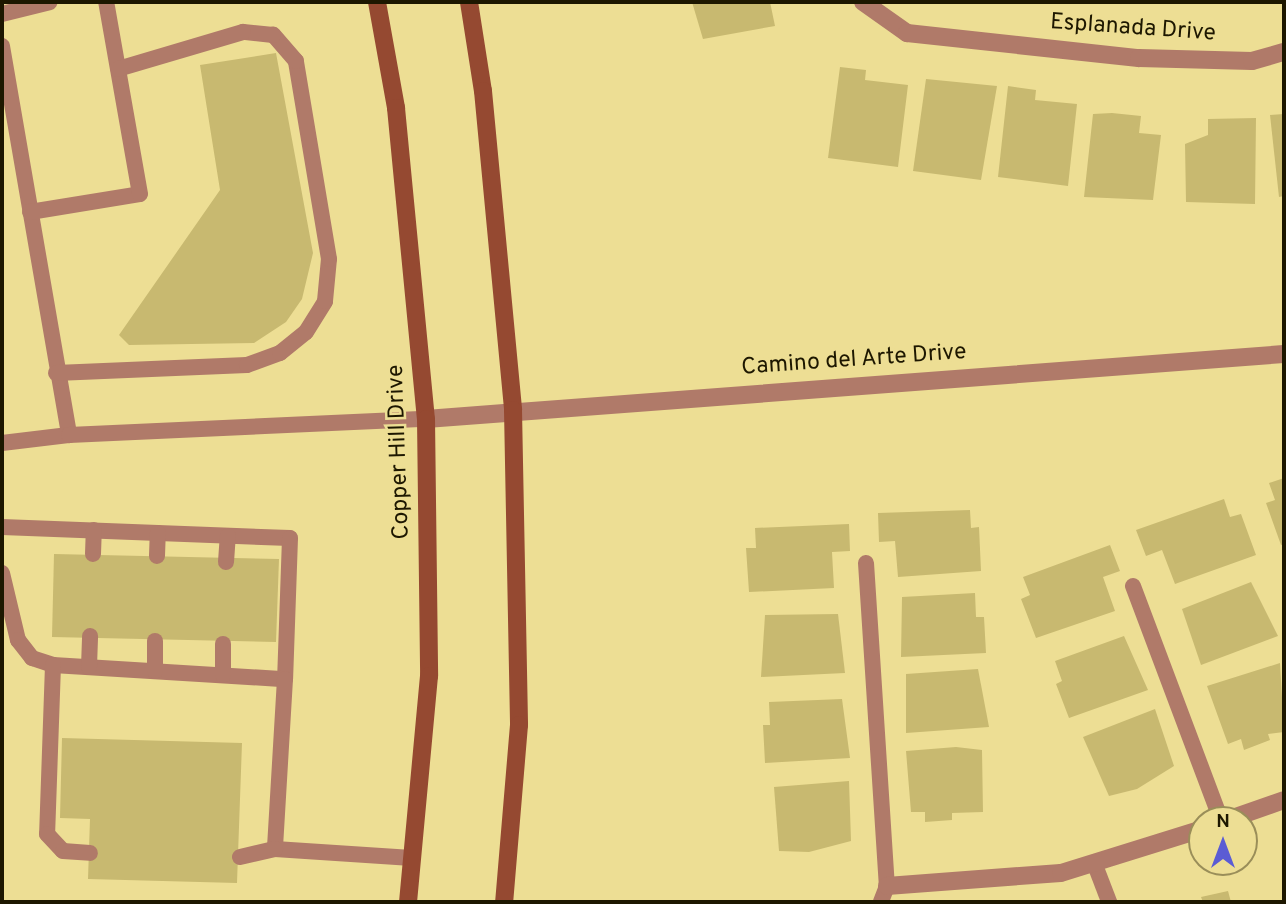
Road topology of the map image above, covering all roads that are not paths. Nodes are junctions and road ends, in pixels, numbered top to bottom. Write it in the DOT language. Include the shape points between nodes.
graph roads {
  1 [pos="50,2"];
  2 [pos="106,2"];
  3 [pos="377,2"];
  4 [pos="469,2"];
  5 [pos="863,2"];
  6 [pos="2,13"];
  7 [pos="2,46"];
  8 [pos="1284,52"];
  9 [pos="118,69"];
  10 [pos="30,212"];
  11 [pos="1284,354"];
  12 [pos="56,373"];
  13 [pos="513,411"];
  14 [pos="426,419"];
  15 [pos="69,435"];
  16 [pos="2,443"];
  17 [pos="2,527"];
  18 [pos="94,530"];
  19 [pos="158,533"];
  20 [pos="228,536"];
  21 [pos="93,554"];
  22 [pos="157,556"];
  23 [pos="226,562"];
  24 [pos="866,564"];
  25 [pos="2,573"];
  26 [pos="1133,586"];
  27 [pos="90,636"];
  28 [pos="155,641"];
  29 [pos="223,644"];
  30 [pos="53,665"];
  31 [pos="89,667"];
  32 [pos="155,671"];
  33 [pos="223,675"];
  34 [pos="285,679"];
  35 [pos="1284,800"];
  36 [pos="1219,806"];
  37 [pos="1258,809"];
  38 [pos="1188,834"];
  39 [pos="275,849"];
  40 [pos="90,853"];
  41 [pos="240,857"];
  42 [pos="412,858"];
  43 [pos="1095,865"];
  44 [pos="884,894"];
  45 [pos="408,902"];
  46 [pos="504,902"];
  47 [pos="1109,902"];
  1 -- 6 [label="lane"];
  2 -- 9 [label="lane"];
  3 -- 14 [label="main road, Copper Hill Drive" via="396,108"];
  4 -- 13 [label="main road" via="483,91"];
  5 -- 8 [label="street, Esplanada Drive" via="907,33 1139,58 1252,61"];
  7 -- 10 [label="lane"];
  9 -- 10 [label="lane" via="140,194"];
  9 -- 12 [label="lane" via="243,32 274,35 296,61 329,260 325,301 306,332 280,353 247,365"];
  10 -- 12 [label="lane"];
  11 -- 13 [label="street, Camino del Arte Drive"];
  12 -- 15 [label="lane"];
  13 -- 14 [label="street, Camino del Arte Drive"];
  13 -- 46 [label="main road" via="519,724"];
  14 -- 15 [label="lane"];
  14 -- 42 [label="main road, Copper Hill Drive" via="429,676"];
  15 -- 16 [label="lane"];
  17 -- 18 [label="lane"];
  18 -- 19 [label="lane"];
  18 -- 21 [label="lane"];
  19 -- 20 [label="lane"];
  19 -- 22 [label="lane"];
  20 -- 23 [label="lane"];
  20 -- 34 [label="lane" via="290,538"];
  24 -- 44 [label="lane"];
  25 -- 30 [label="lane" via="18,640 32,658"];
  26 -- 36 [label="lane"];
  27 -- 31 [label="lane"];
  28 -- 32 [label="lane"];
  29 -- 33 [label="lane"];
  30 -- 31 [label="lane"];
  30 -- 40 [label="lane" via="47,834 63,851"];
  31 -- 32 [label="lane"];
  32 -- 33 [label="lane"];
  33 -- 34 [label="lane"];
  34 -- 39 [label="lane"];
  35 -- 37 [label="street"];
  38 -- 43 [label="street"];
  39 -- 41 [label="lane"];
  39 -- 42 [label="lane"];
  42 -- 45 [label="main road, Copper Hill Drive"];
  43 -- 44 [label="street"];
  43 -- 47 [label="lane"];
}
